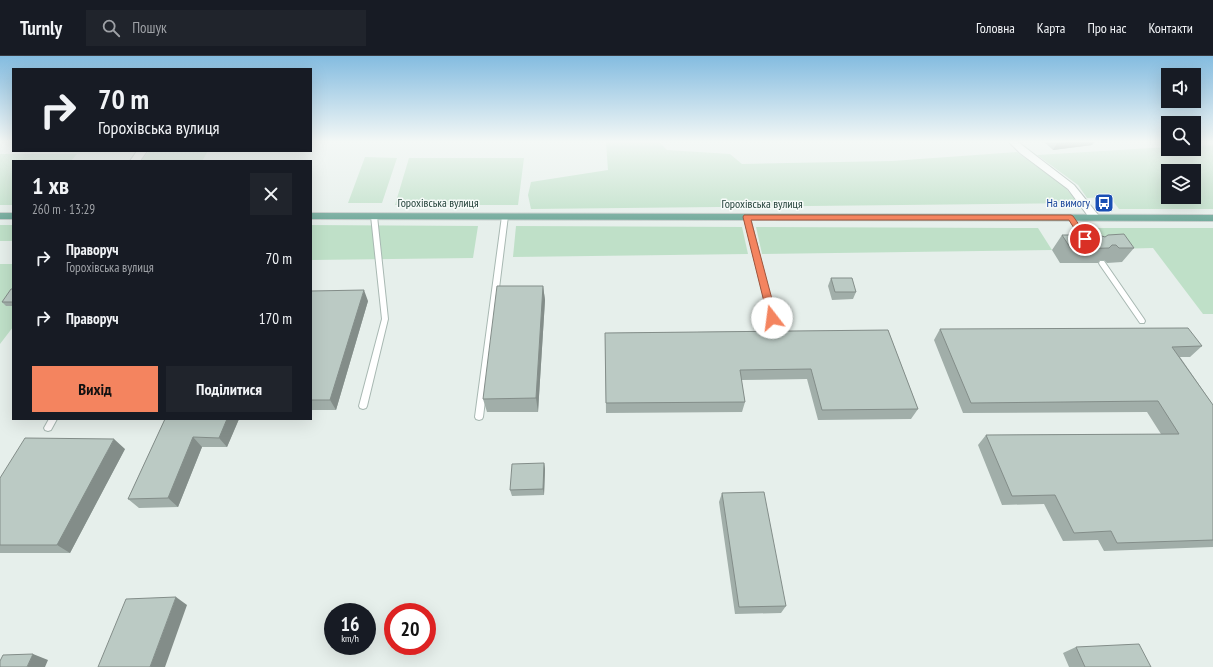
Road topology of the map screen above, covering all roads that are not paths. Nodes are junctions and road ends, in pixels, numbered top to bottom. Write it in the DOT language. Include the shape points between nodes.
graph roads {
  1 [pos="1048,171"];
  2 [pos="0,216"];
  3 [pos="12,216"];
  4 [pos="312,216"];
  5 [pos="374,216"];
  6 [pos="505,216"];
  7 [pos="747,217"];
  8 [pos="1071,218"];
  9 [pos="1095,218"];
  10 [pos="1213,218"];
  11 [pos="1092,249"];
  12 [pos="1102,263"];
  13 [pos="772,318"];
  14 [pos="1142,321"];
  15 [pos="363,406"];
  16 [pos="479,417"];
  17 [pos="52,420"];
  18 [pos="48,428"];
  1 -- 9 [label="street" via="1070,187"];
  2 -- 3 [label="main road"];
  4 -- 5 [label="main road, Горохівська вулиця"];
  5 -- 6 [label="main road, Горохівська вулиця"];
  5 -- 15 [label="lane" via="385,319"];
  6 -- 7 [label="main road, Горохівська вулиця"];
  6 -- 16 [label="lane"];
  7 -- 8 [label="main road, Горохівська вулиця"];
  7 -- 13 [label="lane"];
  8 -- 9 [label="main road, Горохівська вулиця"];
  8 -- 11 [label="lane"];
  9 -- 10 [label="main road, Горохівська вулиця"];
  12 -- 14 [label="lane"];
  17 -- 18 [label="lane"];
}
